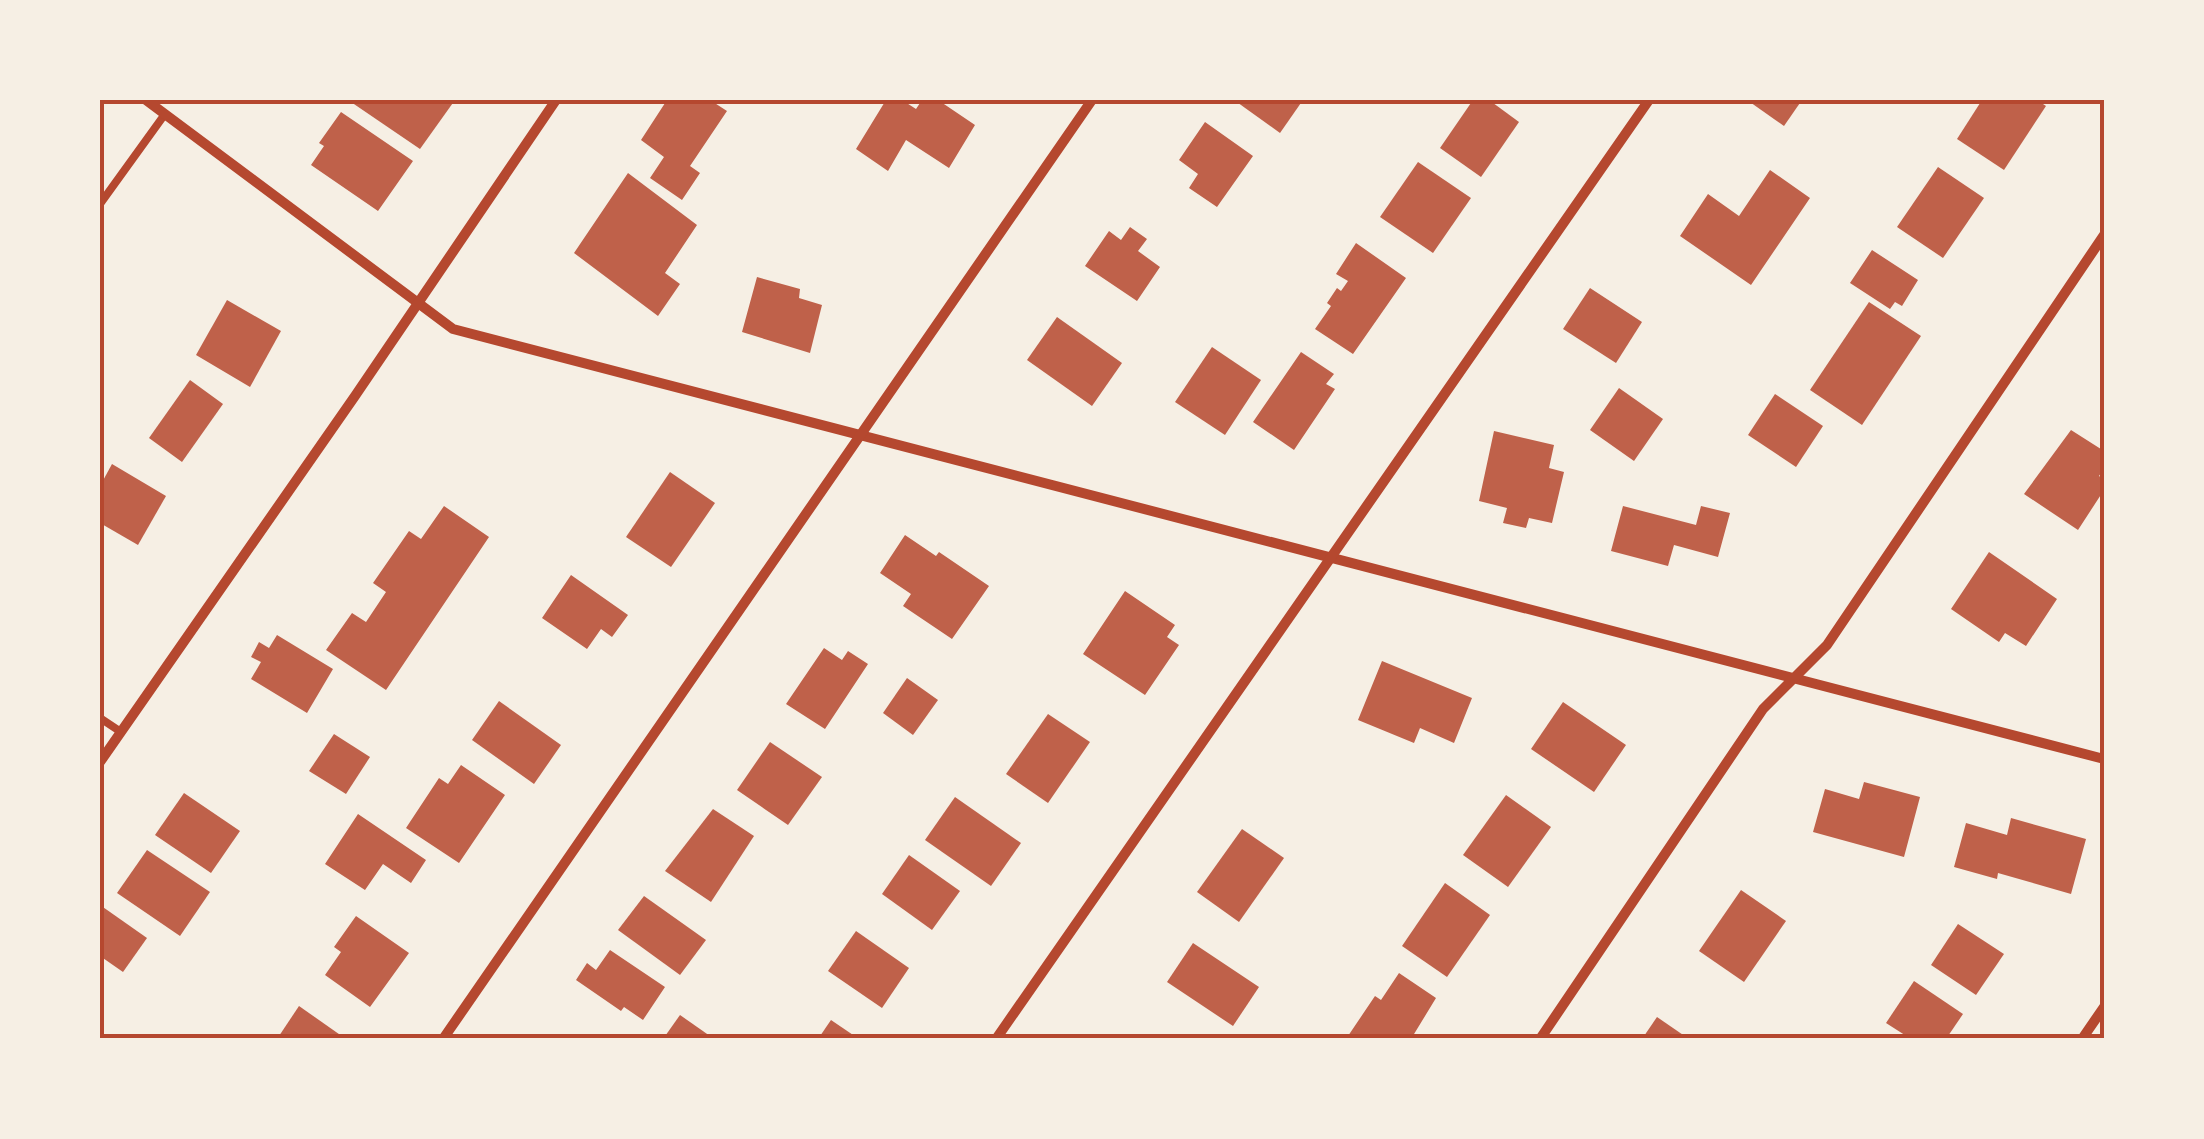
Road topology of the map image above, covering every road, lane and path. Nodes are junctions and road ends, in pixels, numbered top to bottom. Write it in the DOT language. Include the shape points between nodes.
graph roads {
  1 [pos="146,100"];
  2 [pos="556,100"];
  3 [pos="1092,100"];
  4 [pos="1649,100"];
  5 [pos="165,114"];
  6 [pos="100,204"];
  7 [pos="2104,235"];
  8 [pos="419,303"];
  9 [pos="858,436"];
  10 [pos="1330,556"];
  11 [pos="1793,677"];
  12 [pos="100,718"];
  13 [pos="121,732"];
  14 [pos="2104,759"];
  15 [pos="100,762"];
  16 [pos="2104,1007"];
  17 [pos="443,1039"];
  18 [pos="996,1039"];
  19 [pos="1540,1039"];
  20 [pos="2082,1039"];
  1 -- 5 [label="street"];
  2 -- 8 [label="street"];
  3 -- 9 [label="street"];
  4 -- 10 [label="street"];
  5 -- 6 [label="lane"];
  5 -- 8 [label="street"];
  7 -- 11 [label="street" via="1826,644"];
  8 -- 9 [label="street" via="453,329"];
  8 -- 13 [label="street"];
  9 -- 10 [label="street"];
  9 -- 17 [label="street"];
  10 -- 11 [label="street"];
  10 -- 18 [label="street"];
  11 -- 14 [label="street"];
  11 -- 19 [label="street" via="1763,709"];
  12 -- 13 [label="lane"];
  13 -- 15 [label="street"];
  16 -- 20 [label="street"];
}
